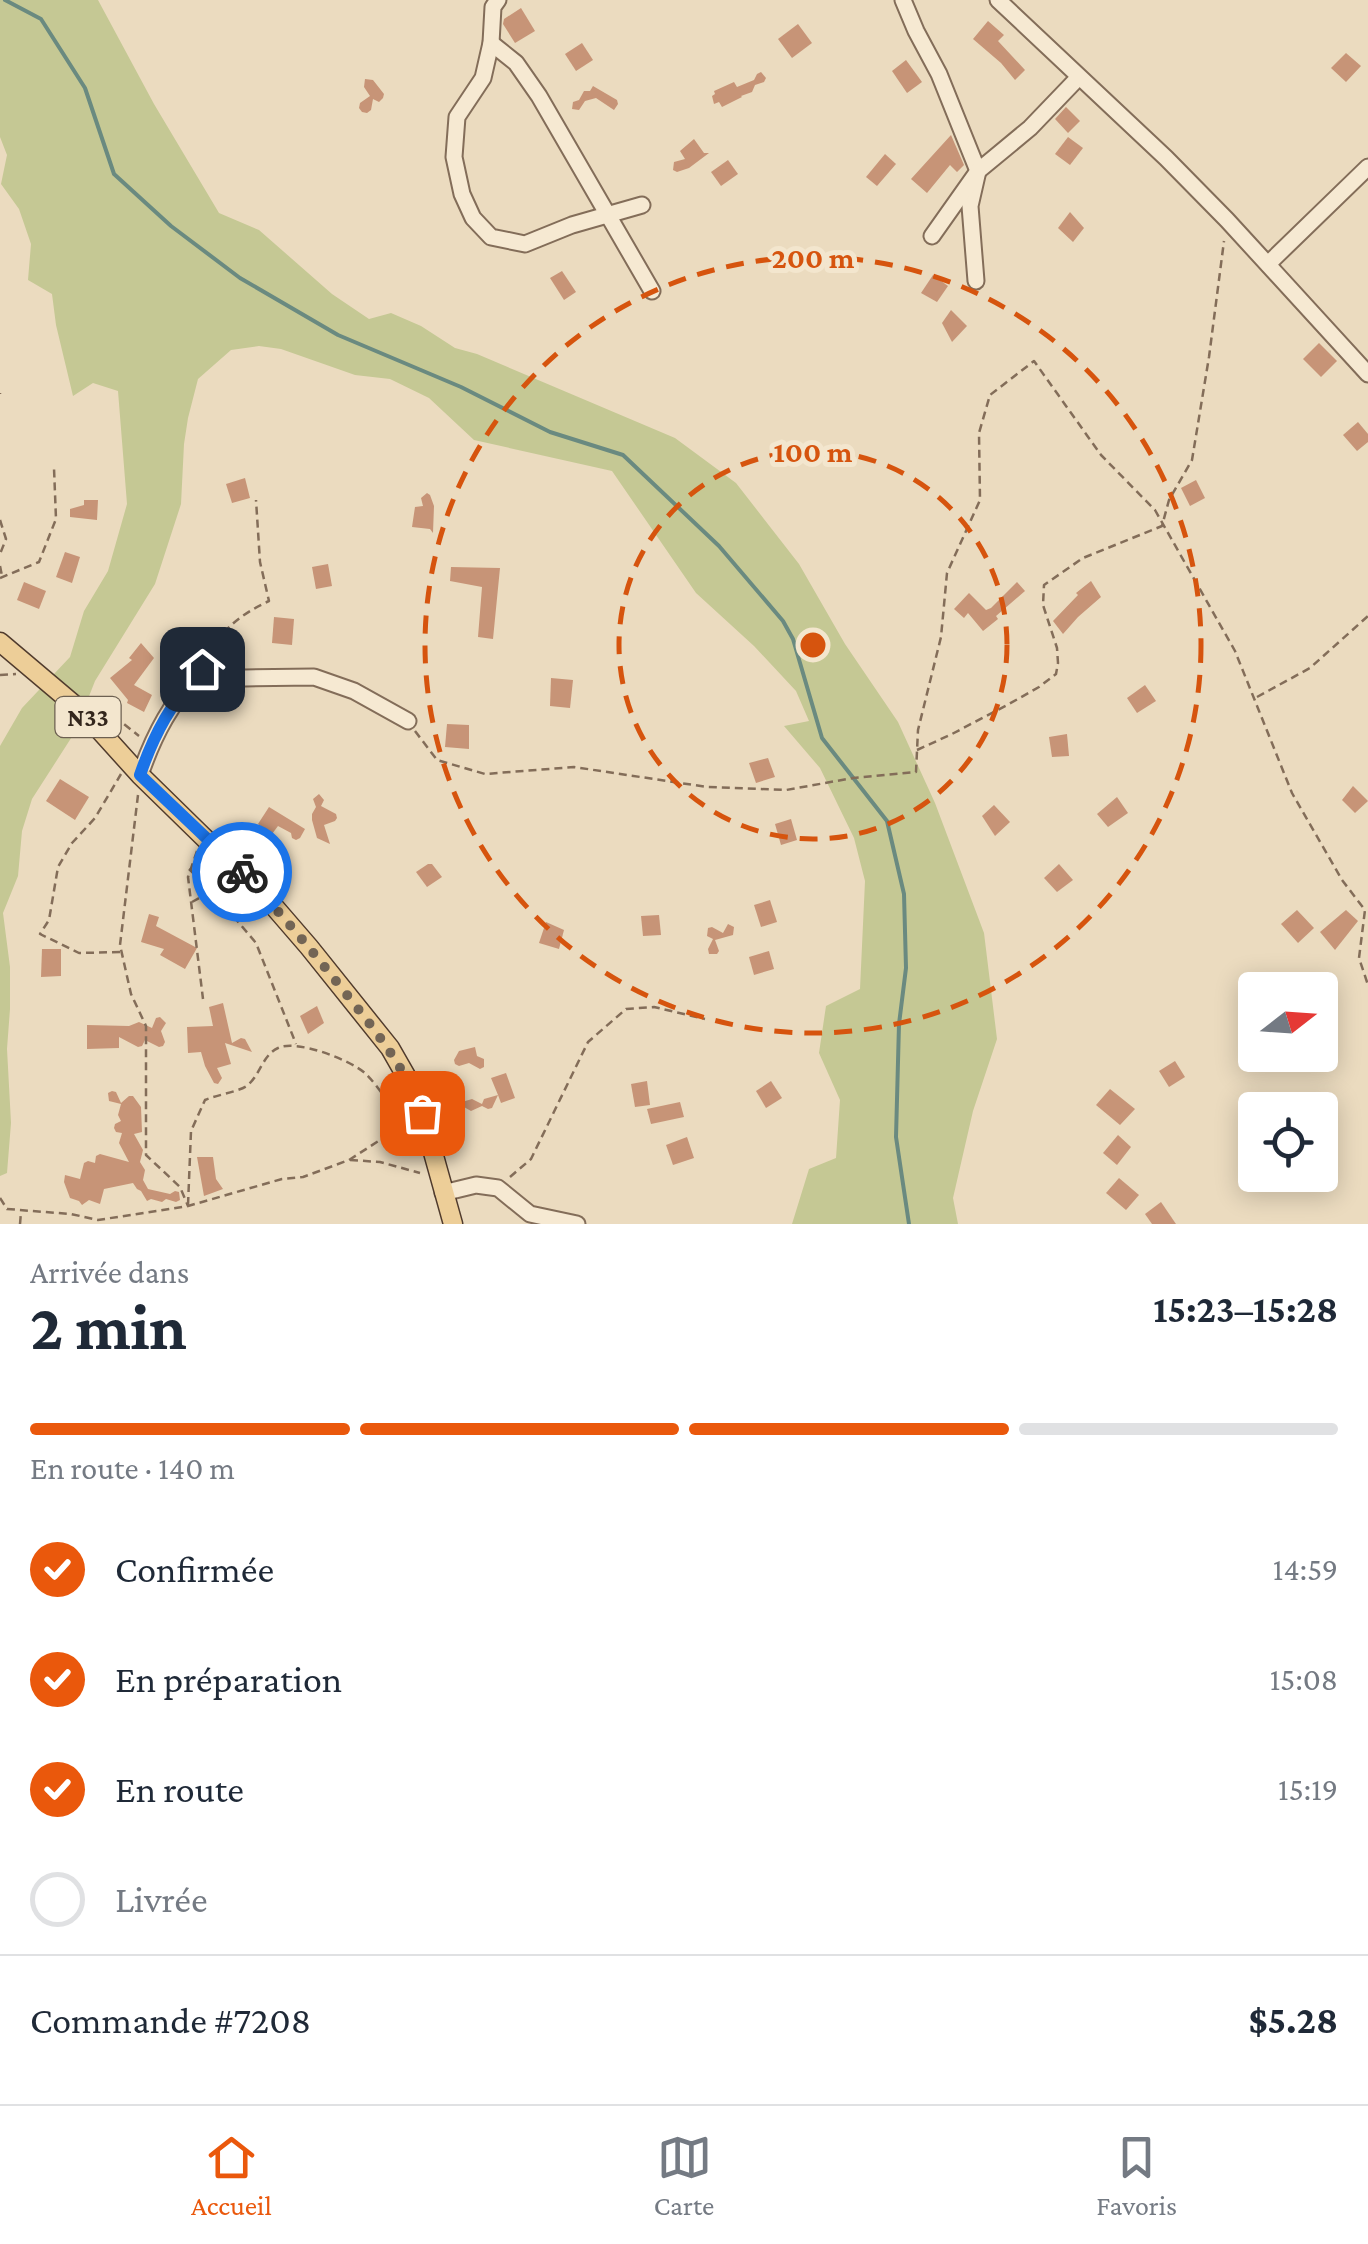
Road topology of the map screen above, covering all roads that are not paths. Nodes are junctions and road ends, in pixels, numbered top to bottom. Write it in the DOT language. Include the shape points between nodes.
graph roads {
  1 [pos="498,0"];
  2 [pos="903,0"];
  3 [pos="998,0"];
  4 [pos="492,43"];
  5 [pos="1078,78"];
  6 [pos="1368,167"];
  7 [pos="978,171"];
  8 [pos="642,205"];
  9 [pos="607,215"];
  10 [pos="932,236"];
  11 [pos="1268,264"];
  12 [pos="976,282"];
  13 [pos="652,290"];
  14 [pos="1368,350"];
  15 [pos="1362,369"];
  16 [pos="0,642"];
  17 [pos="408,721"];
  18 [pos="134,769"];
  19 [pos="440,1185"];
  20 [pos="453,1224"];
  21 [pos="577,1224"];
  1 -- 4 [label="street"];
  2 -- 7 [label="street"];
  3 -- 5 [label="street"];
  4 -- 9 [label="street" via="539,96"];
  4 -- 9 [label="street" via="483,78 457,117 454,157 472,218 492,237 524,244"];
  5 -- 7 [label="street"];
  5 -- 11 [label="street"];
  6 -- 11 [label="street"];
  7 -- 10 [label="street"];
  7 -- 12 [label="street" via="970,206"];
  8 -- 9 [label="street"];
  9 -- 13 [label="street"];
  11 -- 15 [label="street"];
  14 -- 15 [label="street"];
  16 -- 18 [label="main road, N33" via="96,726"];
  17 -- 18 [label="street" via="314,677 246,678 202,669"];
  18 -- 19 [label="main road, N33" via="243,873 390,1048 422,1113"];
  19 -- 20 [label="main road, N33"];
  19 -- 21 [label="street" via="498,1188 530,1214"];
}
